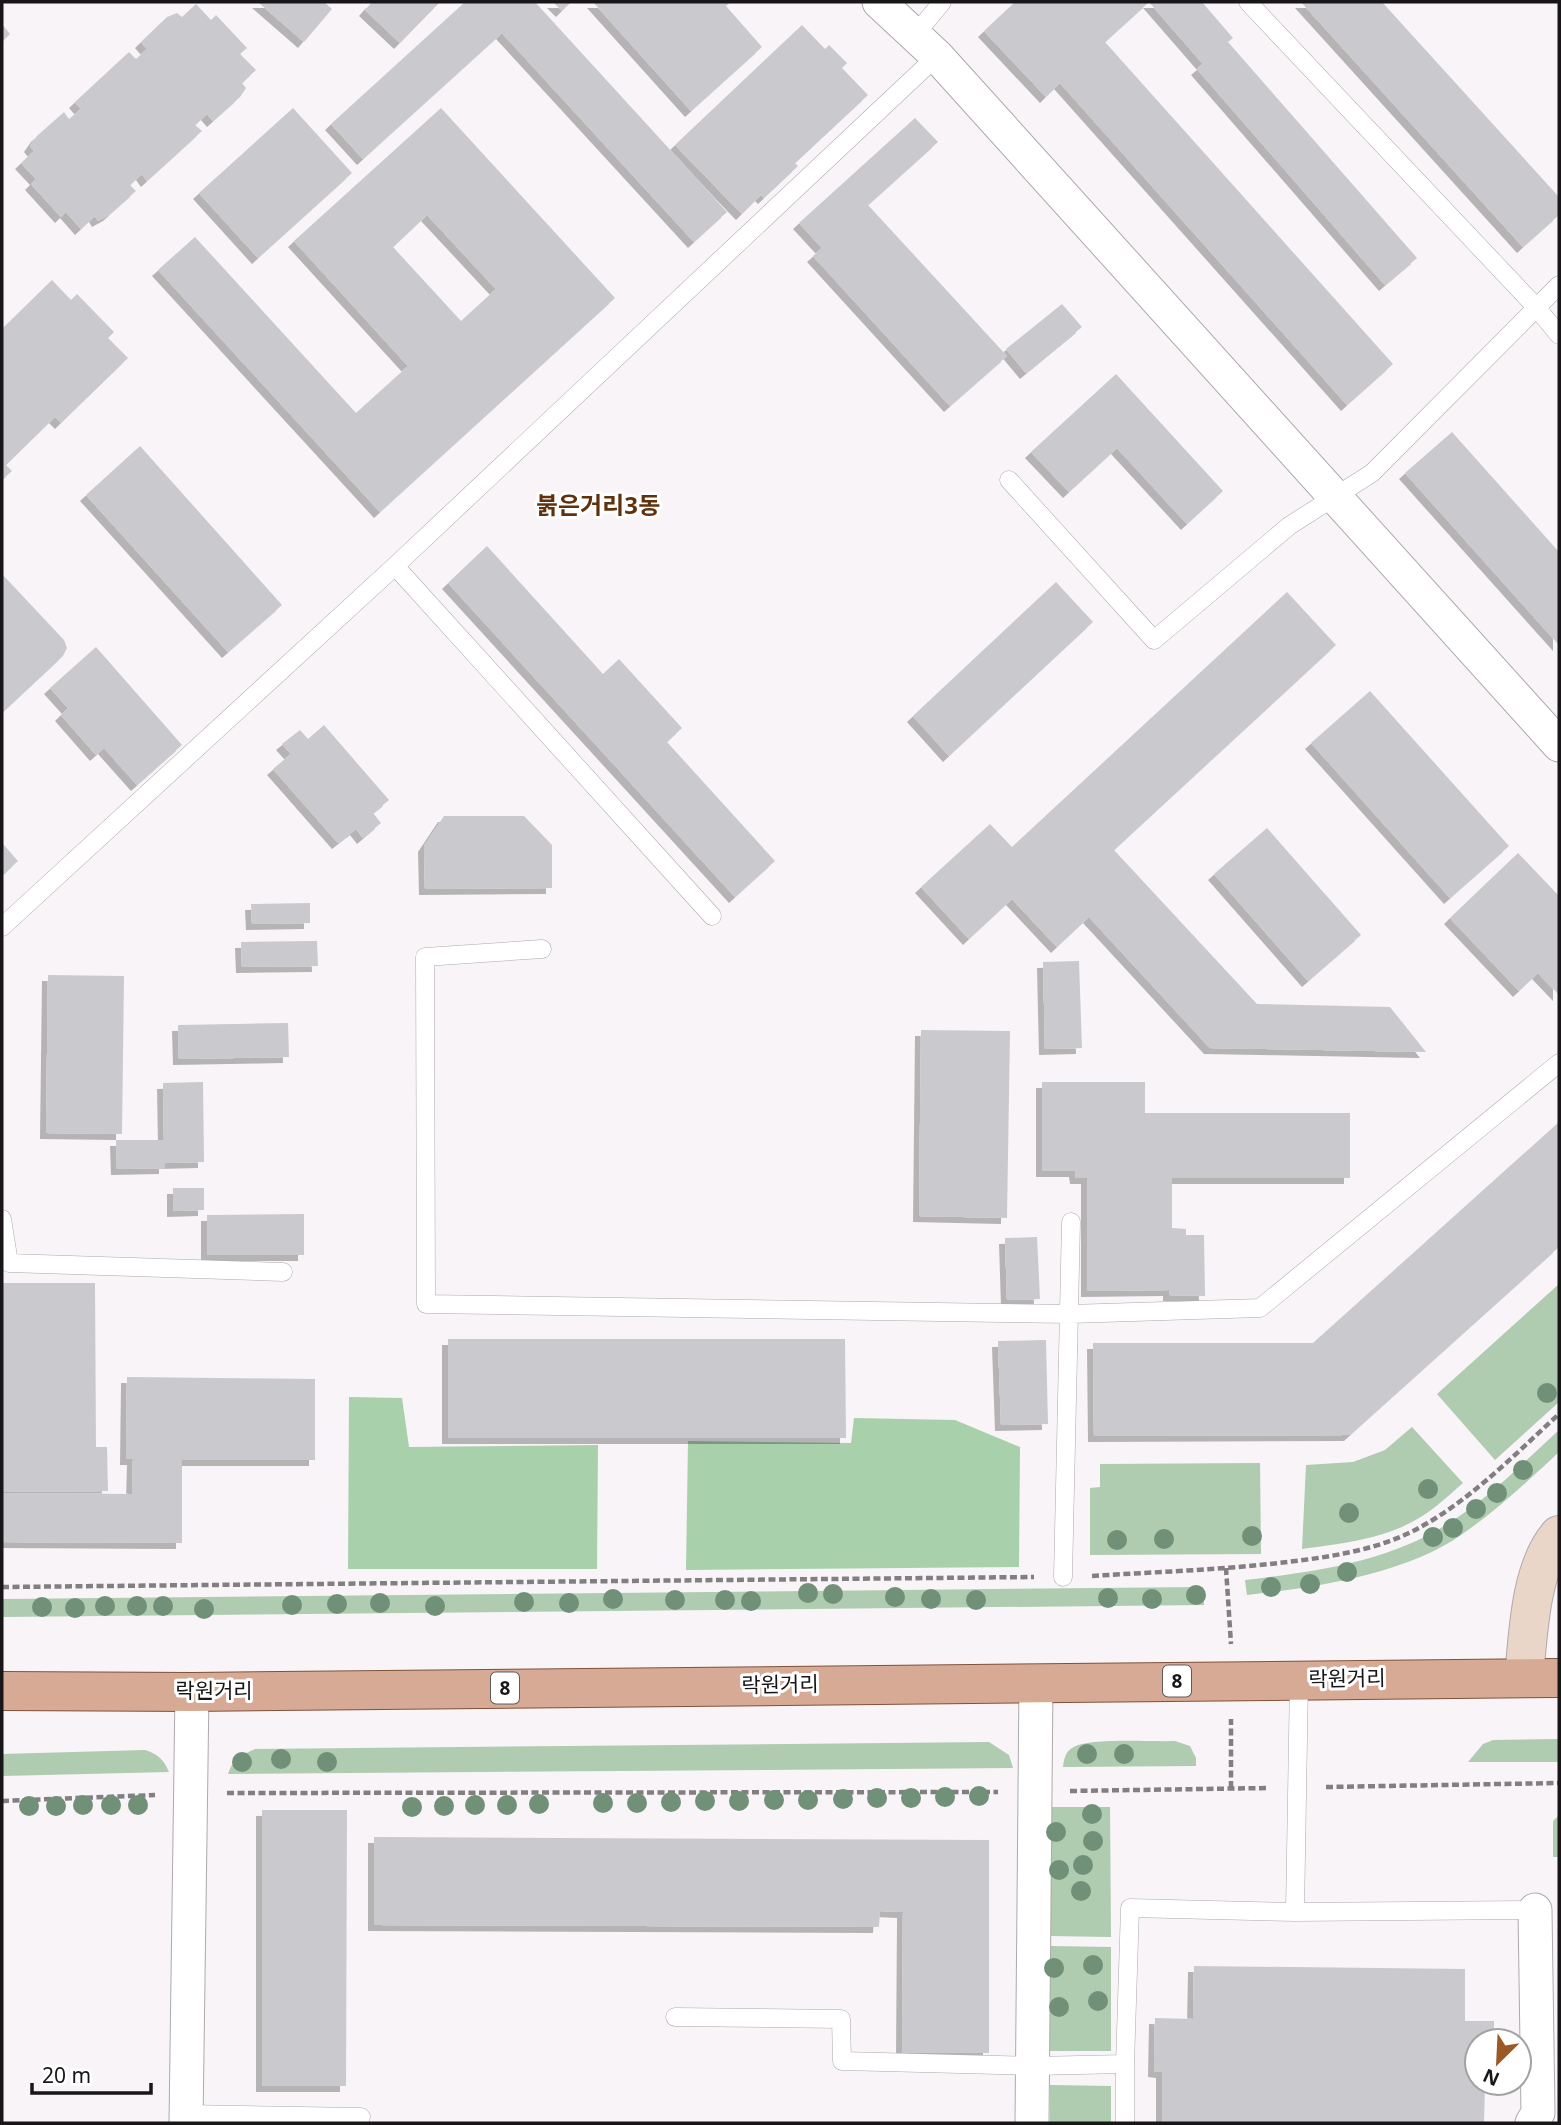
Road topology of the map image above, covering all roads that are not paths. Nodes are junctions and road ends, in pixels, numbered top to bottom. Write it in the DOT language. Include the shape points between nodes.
graph roads {
  1 [pos="879,2"];
  2 [pos="942,2"];
  3 [pos="1248,2"];
  4 [pos="926,46"];
  5 [pos="1559,285"];
  6 [pos="1536,307"];
  7 [pos="1559,335"];
  8 [pos="1009,480"];
  9 [pos="1337,498"];
  10 [pos="395,566"];
  11 [pos="1559,745"];
  12 [pos="712,916"];
  13 [pos="2,927"];
  14 [pos="542,948"];
  15 [pos="1559,1063"];
  16 [pos="2,1219"];
  17 [pos="1071,1222"];
  18 [pos="283,1272"];
  19 [pos="1070,1314"];
  20 [pos="1559,1535"];
  21 [pos="1063,1577"];
  22 [pos="1542,1678"];
  23 [pos="1299,1680"];
  24 [pos="1036,1683"];
  25 [pos="2,1691"];
  26 [pos="192,1692"];
  27 [pos="1535,1910"];
  28 [pos="1295,1912"];
  29 [pos="675,2017"];
  30 [pos="1125,2064"];
  31 [pos="1034,2066"];
  32 [pos="1543,2116"];
  33 [pos="361,2117"];
  34 [pos="185,2119"];
  35 [pos="1032,2123"];
  36 [pos="1125,2123"];
  1 -- 4 [label="street"];
  2 -- 4 [label="lane"];
  3 -- 6 [label="lane"];
  4 -- 9 [label="street"];
  4 -- 10 [label="lane"];
  5 -- 6 [label="lane"];
  6 -- 7 [label="lane"];
  6 -- 9 [label="lane" via="1372,473"];
  8 -- 9 [label="lane" via="1154,640 1289,526"];
  9 -- 11 [label="street"];
  10 -- 12 [label="lane"];
  10 -- 13 [label="lane"];
  14 -- 19 [label="lane" via="425,957 426,1304"];
  15 -- 19 [label="lane" via="1260,1308"];
  16 -- 18 [label="lane" via="9,1263"];
  17 -- 19 [label="lane"];
  19 -- 21 [label="lane"];
  20 -- 22 [label="street" via="1549,1547 1530,1609"];
  22 -- 23 [label="main road, 락원거리 / 8"];
  23 -- 24 [label="main road, 락원거리 / 8"];
  23 -- 28 [label="lane"];
  24 -- 26 [label="main road, 락원거리 / 8"];
  24 -- 31 [label="street"];
  25 -- 26 [label="main road, 락원거리 / 8"];
  26 -- 34 [label="street"];
  27 -- 28 [label="lane"];
  27 -- 32 [label="street"];
  28 -- 30 [label="lane" via="1130,1908"];
  29 -- 31 [label="lane" via="841,2019 842,2061"];
  30 -- 31 [label="lane"];
  30 -- 36 [label="lane"];
  31 -- 35 [label="street"];
  33 -- 34 [label="lane"];
}
